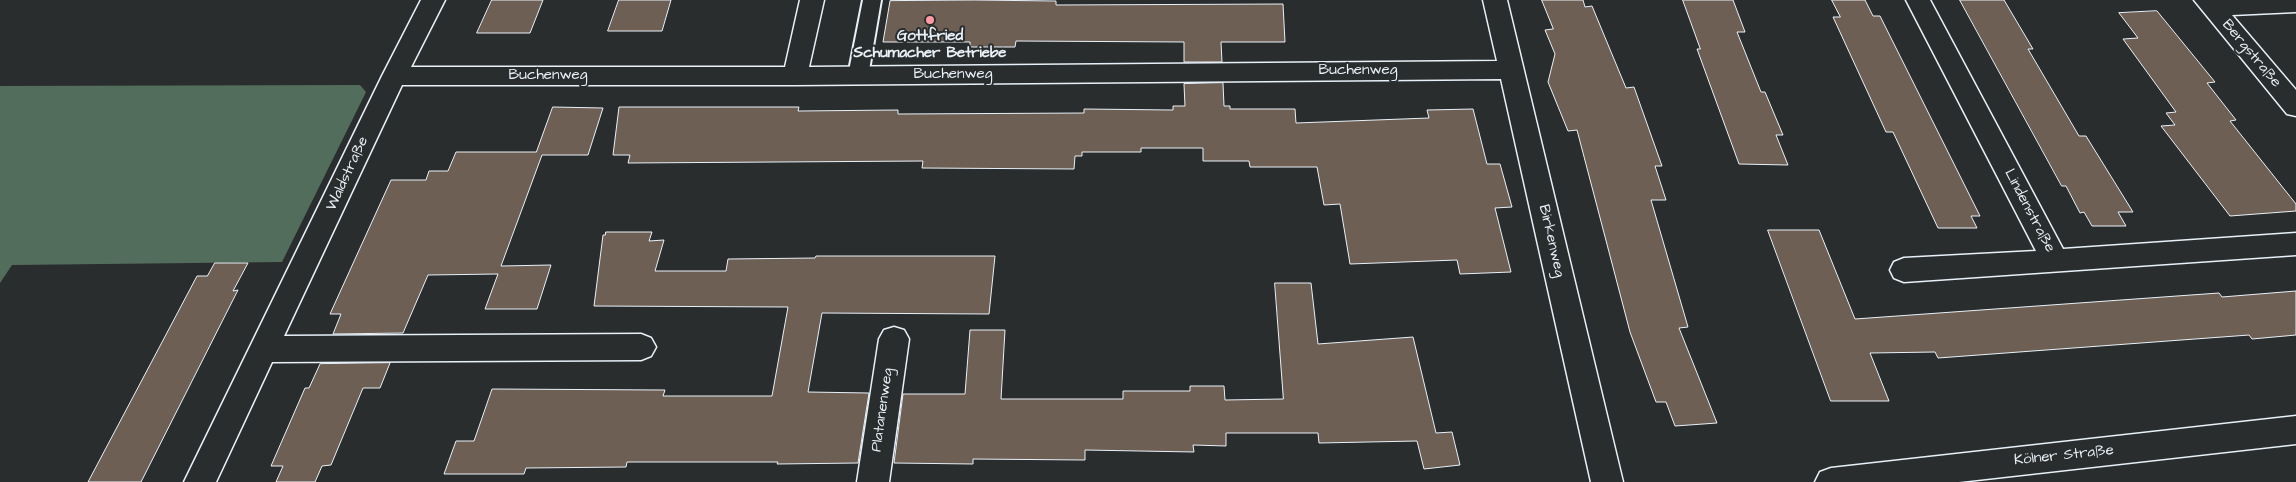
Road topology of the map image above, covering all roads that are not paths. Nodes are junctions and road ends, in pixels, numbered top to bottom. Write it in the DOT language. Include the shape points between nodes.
graph roads {
  1 [pos="433,0"];
  2 [pos="812,0"];
  3 [pos="872,0"];
  4 [pos="1495,0"];
  5 [pos="1918,0"];
  6 [pos="2209,4"];
  7 [pos="2296,4"];
  8 [pos="1511,70"];
  9 [pos="394,76"];
  10 [pos="795,76"];
  11 [pos="858,76"];
  12 [pos="2296,107"];
  13 [pos="2296,244"];
  14 [pos="2055,260"];
  15 [pos="1904,270"];
  16 [pos="894,339"];
  17 [pos="640,347"];
  18 [pos="265,349"];
  19 [pos="2296,430"];
  20 [pos="200,482"];
  21 [pos="873,482"];
  22 [pos="1607,482"];
  23 [pos="1831,482"];
  1 -- 9 [label="street, Waldstraße"];
  2 -- 10 [label="street"];
  3 -- 11 [label="lane"];
  4 -- 8 [label="street, Birkenweg"];
  5 -- 14 [label="street, Lindenstraße"];
  6 -- 7 [label="street"];
  6 -- 12 [label="street, Bergstraße"];
  8 -- 11 [label="street, Buchenweg"];
  8 -- 22 [label="street, Birkenweg"];
  9 -- 10 [label="street, Buchenweg"];
  9 -- 18 [label="street, Waldstraße"];
  10 -- 11 [label="street, Buchenweg"];
  13 -- 14 [label="street, Lindenstraße"];
  14 -- 15 [label="street"];
  16 -- 21 [label="street, Platanenweg"];
  17 -- 18 [label="street"];
  18 -- 20 [label="street, Waldstraße"];
  19 -- 23 [label="street, Kölner Straße"];
}
